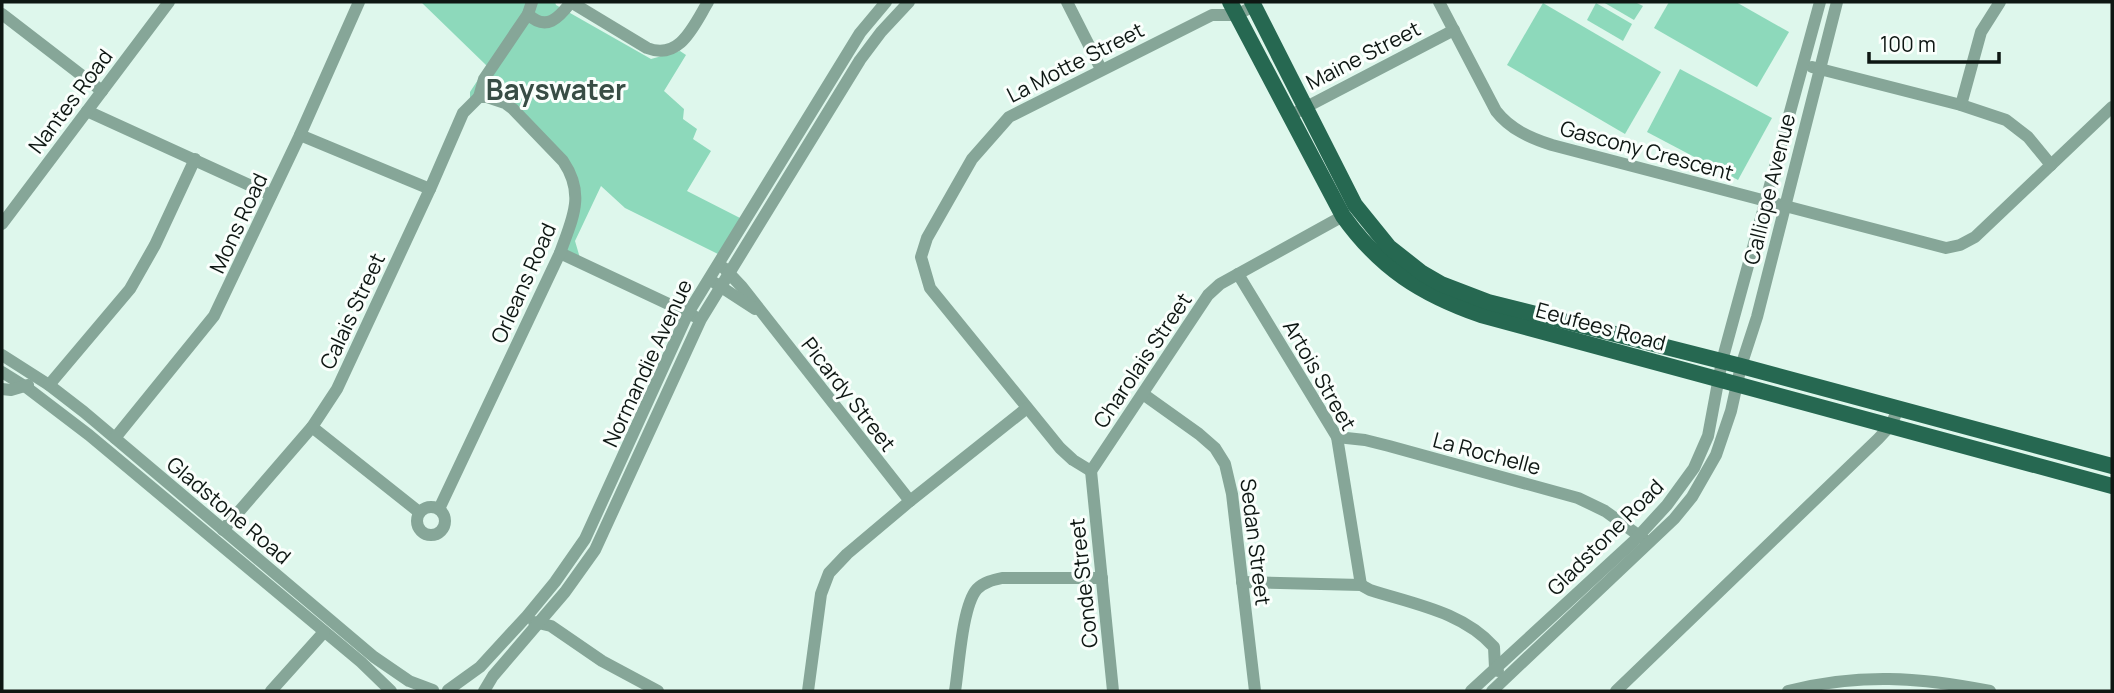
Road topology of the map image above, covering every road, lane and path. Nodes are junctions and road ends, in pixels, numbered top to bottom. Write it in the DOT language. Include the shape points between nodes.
graph roads {
  1 [pos="169,2"];
  2 [pos="359,2"];
  3 [pos="571,2"];
  4 [pos="708,2"];
  5 [pos="886,2"];
  6 [pos="1067,2"];
  7 [pos="1223,2"];
  8 [pos="1439,2"];
  9 [pos="1820,2"];
  10 [pos="1837,2"];
  11 [pos="2000,2"];
  12 [pos="904,4"];
  13 [pos="1253,4"];
  14 [pos="530,8"];
  15 [pos="1233,8"];
  16 [pos="2,14"];
  17 [pos="1212,15"];
  18 [pos="1454,30"];
  19 [pos="1803,65"];
  20 [pos="1101,69"];
  21 [pos="1819,69"];
  22 [pos="102,91"];
  23 [pos="483,97"];
  24 [pos="1961,105"];
  25 [pos="1306,107"];
  26 [pos="2112,107"];
  27 [pos="87,111"];
  28 [pos="1291,115"];
  29 [pos="300,135"];
  30 [pos="195,159"];
  31 [pos="2051,165"];
  32 [pos="430,189"];
  33 [pos="271,195"];
  34 [pos="1767,201"];
  35 [pos="1784,205"];
  36 [pos="1343,216"];
  37 [pos="2,224"];
  38 [pos="560,253"];
  39 [pos="718,264"];
  40 [pos="729,272"];
  41 [pos="1238,274"];
  42 [pos="714,282"];
  43 [pos="759,310"];
  44 [pos="688,313"];
  45 [pos="701,319"];
  46 [pos="1533,321"];
  47 [pos="2,355"];
  48 [pos="1722,361"];
  49 [pos="1741,366"];
  50 [pos="2,372"];
  51 [pos="35,376"];
  52 [pos="1718,380"];
  53 [pos="1737,385"];
  54 [pos="26,387"];
  55 [pos="2,389"];
  56 [pos="53,389"];
  57 [pos="1143,394"];
  58 [pos="48,405"];
  59 [pos="1027,408"];
  60 [pos="1898,409"];
  61 [pos="1891,425"];
  62 [pos="312,427"];
  63 [pos="1337,437"];
  64 [pos="115,438"];
  65 [pos="96,441"];
  66 [pos="115,456"];
  67 [pos="2112,466"];
  68 [pos="1091,471"];
  69 [pos="2112,486"];
  70 [pos="910,501"];
  71 [pos="439,509"];
  72 [pos="419,512"];
  73 [pos="1620,523"];
  74 [pos="218,530"];
  75 [pos="1644,539"];
  76 [pos="223,548"];
  77 [pos="1621,561"];
  78 [pos="1102,578"];
  79 [pos="1242,582"];
  80 [pos="1361,584"];
  81 [pos="544,607"];
  82 [pos="532,620"];
  83 [pos="551,626"];
  84 [pos="327,627"];
  85 [pos="1494,647"];
  86 [pos="1516,650"];
  87 [pos="1526,660"];
  88 [pos="1496,668"];
  89 [pos="1505,678"];
  90 [pos="451,690"];
  91 [pos="1795,690"];
  92 [pos="271,691"];
  93 [pos="391,691"];
  94 [pos="432,691"];
  95 [pos="484,691"];
  96 [pos="658,691"];
  97 [pos="808,691"];
  98 [pos="956,691"];
  99 [pos="1113,691"];
  100 [pos="1255,691"];
  101 [pos="1471,691"];
  102 [pos="1492,691"];
  103 [pos="1616,691"];
  104 [pos="1990,691"];
  1 -- 22 [label="street, Nantes Road"];
  2 -- 29 [label="street, Mons Road"];
  3 -- 4 [label="street" via="657,51 680,45"];
  3 -- 14 [label="street" via="560,18 550,23 534,20"];
  5 -- 39 [label="street, Normandie Avenue" via="860,33"];
  6 -- 20 [label="street"];
  7 -- 17 [label="street, La Motte Street"];
  8 -- 18 [label="street, Gascony Crescent"];
  9 -- 19 [label="street, Calliope Avenue"];
  10 -- 21 [label="street, Calliope Avenue"];
  11 -- 24 [label="street" via="1981,32"];
  12 -- 40 [label="street, Normandie Avenue" via="833,102"];
  13 -- 15 [label="street, La Motte Street"];
  13 -- 25 [label="main road, Eeufees Road"];
  14 -- 23 [label="street, Calais Street" via="484,79"];
  15 -- 17 [label="street, La Motte Street"];
  15 -- 28 [label="main road, Eeufees Road"];
  16 -- 22 [label="street"];
  17 -- 20 [label="street, La Motte Street"];
  18 -- 25 [label="street, Maine Street"];
  18 -- 34 [label="street, Gascony Crescent" via="1496,111 1523,134"];
  19 -- 21 [label="street"];
  19 -- 34 [label="street, Calliope Avenue"];
  20 -- 59 [label="street, La Motte Street" via="1009,117 972,159 922,249 922,267 930,288"];
  21 -- 24 [label="street"];
  21 -- 35 [label="street, Calliope Avenue"];
  22 -- 27 [label="street, Nantes Road"];
  23 -- 32 [label="street, Calais Street" via="463,113"];
  23 -- 38 [label="street, Orleans Road" via="496,98 513,109 569,170 576,210"];
  24 -- 31 [label="street" via="2019,128"];
  25 -- 28 [label="street, Maine Street"];
  25 -- 46 [label="main road, Eeufees Road" via="1355,205 1389,247 1422,273 1462,294"];
  26 -- 31 [label="street, Gascony Crescent"];
  27 -- 30 [label="street"];
  27 -- 37 [label="street, Nantes Road"];
  28 -- 36 [label="main road, Eeufees Road"];
  29 -- 32 [label="street"];
  29 -- 33 [label="street, Mons Road"];
  30 -- 33 [label="street"];
  30 -- 56 [label="street" via="130,289"];
  31 -- 35 [label="street, Gascony Crescent" via="1975,237 1954,247"];
  32 -- 62 [label="street, Calais Street" via="337,389"];
  33 -- 64 [label="street, Mons Road" via="214,316"];
  34 -- 35 [label="street, Gascony Crescent"];
  34 -- 48 [label="street, Calliope Avenue"];
  35 -- 49 [label="street, Calliope Avenue"];
  36 -- 41 [label="street, Charolais Street"];
  36 -- 46 [label="main road, Eeufees Road" via="1371,251 1417,288 1455,306"];
  38 -- 44 [label="street"];
  38 -- 71 [label="street, Orleans Road"];
  39 -- 40 [label="street, Picardy Street"];
  39 -- 42 [label="street, Normandie Avenue"];
  40 -- 42 [label="street, Normandie Avenue"];
  40 -- 43 [label="street, Picardy Street"];
  41 -- 57 [label="street, Charolais Street" via="1208,295"];
  41 -- 63 [label="street, Artois Street"];
  42 -- 43 [label="street, Picardy Street"];
  42 -- 44 [label="street, Normandie Avenue"];
  42 -- 45 [label="street, Normandie Avenue"];
  43 -- 70 [label="street, Picardy Street"];
  44 -- 45 [label="street"];
  44 -- 81 [label="street, Normandie Avenue" via="595,520"];
  45 -- 81 [label="street, Normandie Avenue" via="610,520 579,574"];
  46 -- 48 [label="main road, Eeufees Road"];
  46 -- 52 [label="main road, Eeufees Road"];
  47 -- 51 [label="street, Gladstone Road"];
  48 -- 49 [label="main road, Eeufees Road"];
  48 -- 52 [label="street, Calliope Avenue"];
  49 -- 53 [label="street, Calliope Avenue"];
  49 -- 60 [label="main road, Eeufees Road"];
  50 -- 54 [label="street, Gladstone Road"];
  51 -- 54 [label="street"];
  51 -- 56 [label="street, Gladstone Road"];
  52 -- 53 [label="main road, Eeufees Road"];
  52 -- 75 [label="street, Gladstone Road" via="1708,436 1694,468"];
  53 -- 61 [label="main road, Eeufees Road"];
  53 -- 75 [label="street, Gladstone Road" via="1708,472 1692,497"];
  54 -- 55 [label="street"];
  54 -- 58 [label="street, Gladstone Road"];
  56 -- 58 [label="street"];
  56 -- 64 [label="street, Gladstone Road"];
  57 -- 68 [label="street, Charolais Street"];
  57 -- 79 [label="street, Sedan Street" via="1208,441 1221,457 1229,476"];
  58 -- 65 [label="street, Gladstone Road"];
  59 -- 68 [label="street, La Motte Street" via="1066,454"];
  59 -- 70 [label="street"];
  60 -- 61 [label="street"];
  60 -- 67 [label="main road, Eeufees Road"];
  61 -- 69 [label="main road, Eeufees Road"];
  61 -- 103 [label="street"];
  62 -- 72 [label="street"];
  62 -- 74 [label="street, Calais Street"];
  63 -- 73 [label="street, La Rochelle" via="1365,440 1578,498"];
  63 -- 80 [label="street, Artois Street"];
  64 -- 65 [label="street"];
  64 -- 66 [label="street"];
  64 -- 74 [label="street, Gladstone Road"];
  65 -- 66 [label="street, Gladstone Road"];
  66 -- 74 [label="street, Gladstone Road"];
  68 -- 78 [label="street, Conde Street"];
  70 -- 97 [label="street" via="829,573 821,594"];
  71 -- 72 [label="street" via="430,506"];
  71 -- 72 [label="street" via="445,524 433,535 418,528"];
  73 -- 75 [label="street, La Rochelle"];
  73 -- 77 [label="street"];
  74 -- 76 [label="street, Gladstone Road"];
  74 -- 76 [label="street, Calais Street" via="228,544"];
  74 -- 84 [label="street, Gladstone Road"];
  75 -- 77 [label="street, Gladstone Road"];
  76 -- 84 [label="street, Gladstone Road"];
  77 -- 86 [label="street, Gladstone Road"];
  77 -- 87 [label="street, Gladstone Road"];
  78 -- 98 [label="street" via="1002,578 977,589 966,615"];
  78 -- 99 [label="street, Conde Street"];
  79 -- 80 [label="street"];
  79 -- 100 [label="street, Sedan Street"];
  80 -- 85 [label="street" via="1461,619"];
  81 -- 82 [label="street, Normandie Avenue"];
  81 -- 83 [label="street"];
  82 -- 83 [label="street"];
  82 -- 90 [label="street, Normandie Avenue"];
  82 -- 95 [label="street, Normandie Avenue"];
  83 -- 96 [label="street"];
  84 -- 92 [label="street"];
  84 -- 93 [label="street, Gladstone Road"];
  84 -- 94 [label="street, Gladstone Road"];
  85 -- 86 [label="street"];
  85 -- 88 [label="street"];
  86 -- 87 [label="street"];
  86 -- 88 [label="street, Gladstone Road"];
  87 -- 89 [label="street, Gladstone Road"];
  88 -- 89 [label="street"];
  88 -- 101 [label="street, Gladstone Road"];
  89 -- 102 [label="street, Gladstone Road"];
  90 -- 94 [label="street"];
  91 -- 104 [label="street" via="1825,682 1885,677"];
}
